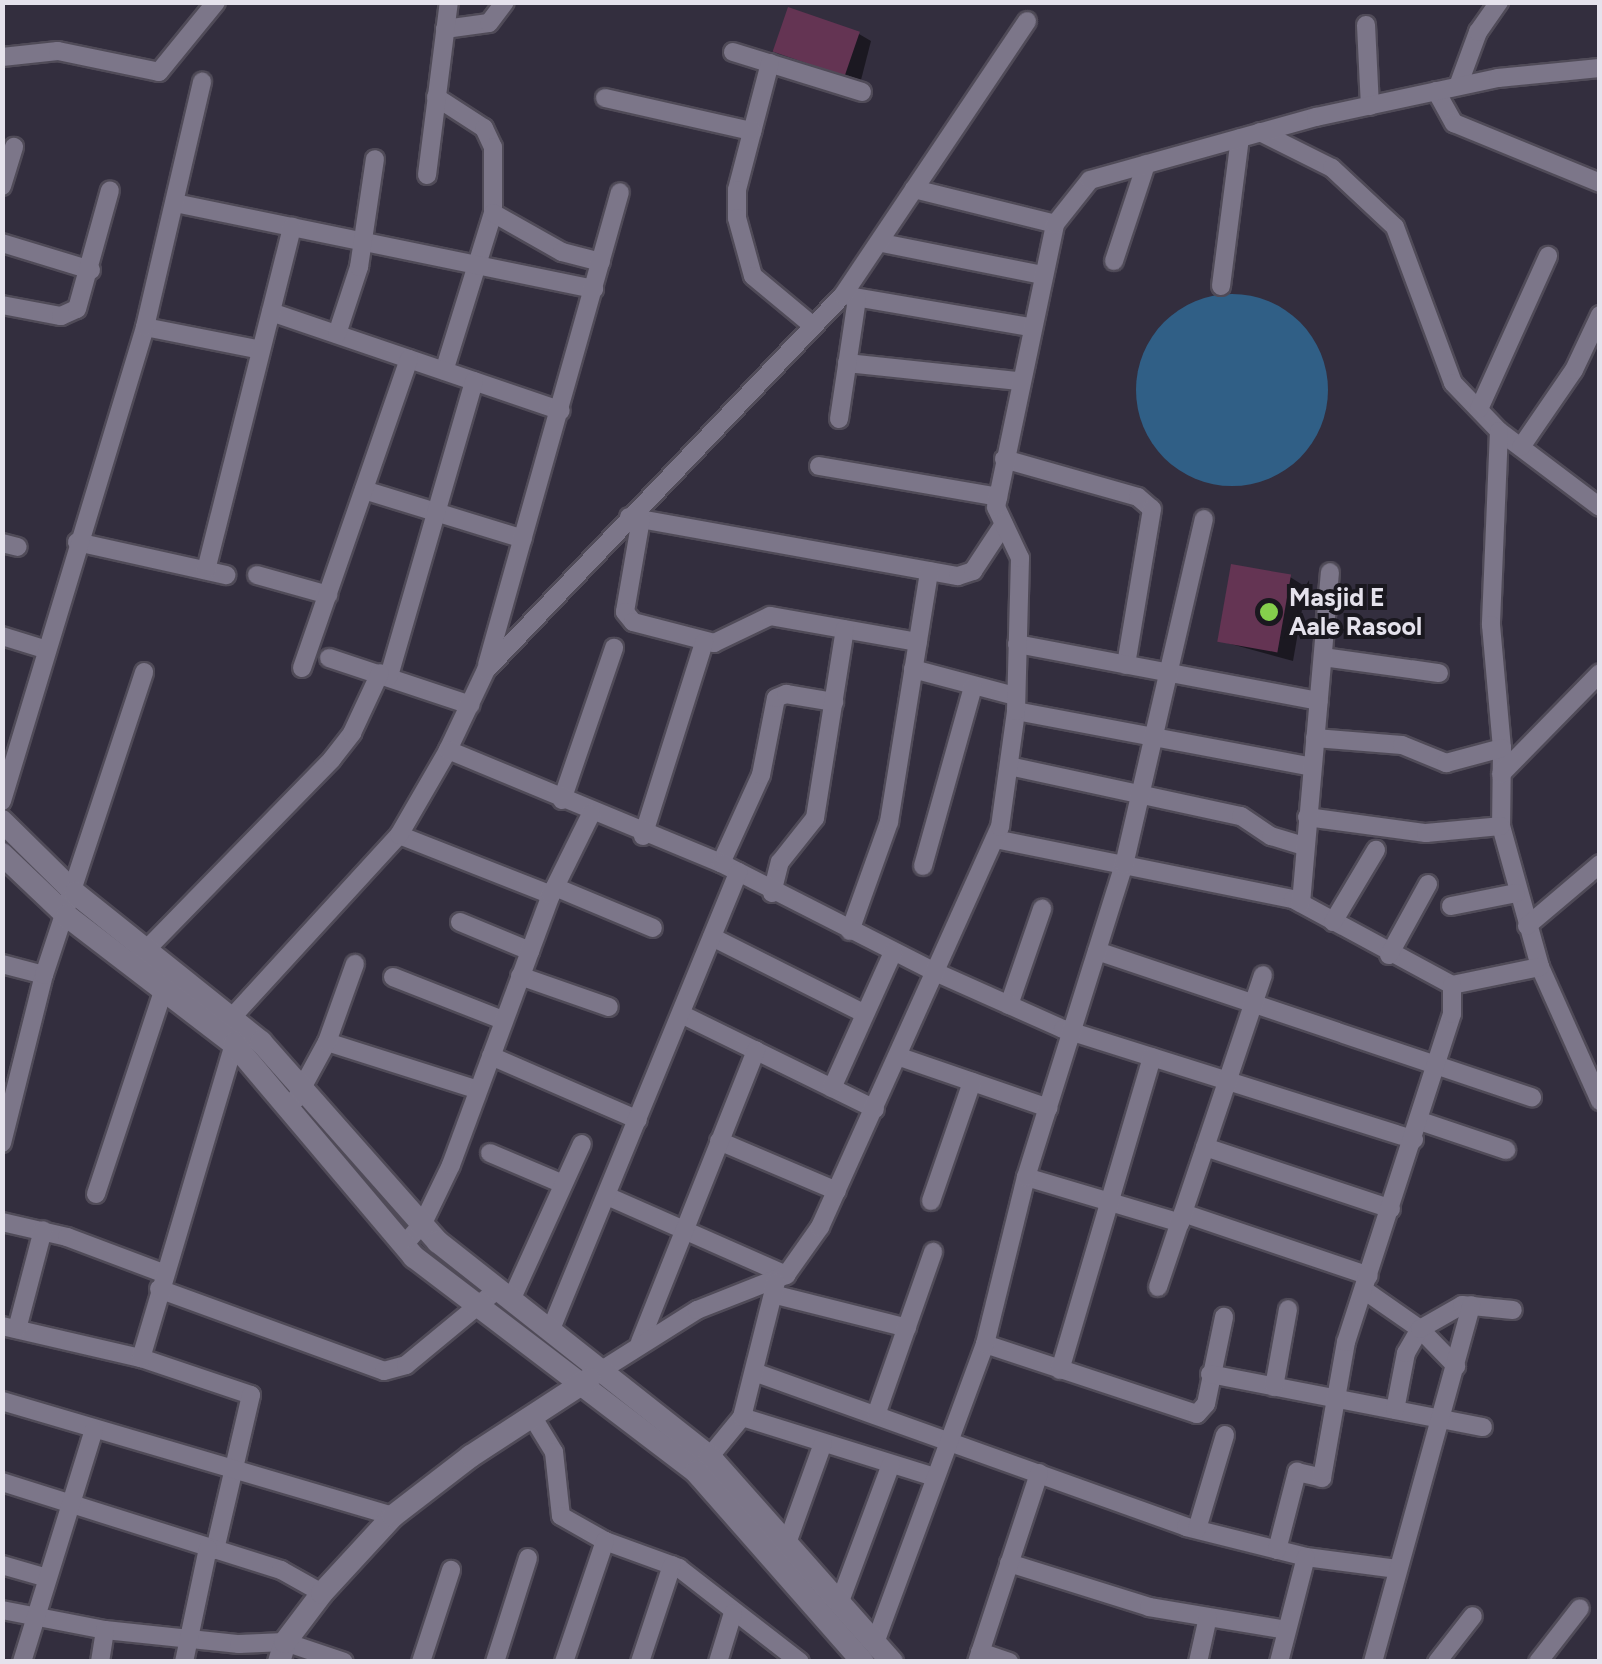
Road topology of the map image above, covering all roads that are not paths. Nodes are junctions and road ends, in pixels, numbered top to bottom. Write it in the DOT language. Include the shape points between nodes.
graph roads {
  1 [pos="216,2"];
  2 [pos="449,2"];
  3 [pos="505,2"];
  4 [pos="1498,2"];
  5 [pos="1027,21"];
  6 [pos="1366,25"];
  7 [pos="445,29"];
  8 [pos="733,52"];
  9 [pos="2,57"];
  10 [pos="770,63"];
  11 [pos="1600,68"];
  12 [pos="202,82"];
  13 [pos="1458,86"];
  14 [pos="1436,91"];
  15 [pos="862,92"];
  16 [pos="436,97"];
  17 [pos="605,98"];
  18 [pos="1370,106"];
  19 [pos="752,131"];
  20 [pos="1260,132"];
  21 [pos="1240,138"];
  22 [pos="14,148"];
  23 [pos="375,159"];
  24 [pos="1146,164"];
  25 [pos="426,175"];
  26 [pos="1600,183"];
  27 [pos="2,186"];
  28 [pos="914,189"];
  29 [pos="110,190"];
  30 [pos="620,192"];
  31 [pos="175,202"];
  32 [pos="493,213"];
  33 [pos="1054,224"];
  34 [pos="292,226"];
  35 [pos="363,241"];
  36 [pos="2,243"];
  37 [pos="882,243"];
  38 [pos="1548,256"];
  39 [pos="1114,260"];
  40 [pos="600,262"];
  41 [pos="479,265"];
  42 [pos="91,270"];
  43 [pos="1042,275"];
  44 [pos="1221,286"];
  45 [pos="594,289"];
  46 [pos="850,297"];
  47 [pos="2,304"];
  48 [pos="271,312"];
  49 [pos="1600,315"];
  50 [pos="813,326"];
  51 [pos="145,327"];
  52 [pos="1030,327"];
  53 [pos="336,334"];
  54 [pos="261,350"];
  55 [pos="409,359"];
  56 [pos="847,363"];
  57 [pos="444,371"];
  58 [pos="474,381"];
  59 [pos="1020,381"];
  60 [pos="561,410"];
  61 [pos="1478,410"];
  62 [pos="839,420"];
  63 [pos="1500,430"];
  64 [pos="1521,447"];
  65 [pos="1004,459"];
  66 [pos="819,466"];
  67 [pos="364,490"];
  68 [pos="998,497"];
  69 [pos="1600,507"];
  70 [pos="438,513"];
  71 [pos="635,518"];
  72 [pos="1204,518"];
  73 [pos="1004,524"];
  74 [pos="523,539"];
  75 [pos="77,542"];
  76 [pos="206,570"];
  77 [pos="929,571"];
  78 [pos="1330,572"];
  79 [pos="226,575"];
  80 [pos="257,575"];
  81 [pos="328,595"];
  82 [pos="845,629"];
  83 [pos="2,636"];
  84 [pos="704,642"];
  85 [pos="918,642"];
  86 [pos="1017,644"];
  87 [pos="44,648"];
  88 [pos="614,648"];
  89 [pos="1322,657"];
  90 [pos="329,658"];
  91 [pos="1126,664"];
  92 [pos="302,668"];
  93 [pos="913,669"];
  94 [pos="486,670"];
  95 [pos="144,672"];
  96 [pos="1169,673"];
  97 [pos="1439,673"];
  98 [pos="1600,674"];
  99 [pos="384,675"];
  100 [pos="973,687"];
  101 [pos="1318,701"];
  102 [pos="834,702"];
  103 [pos="1016,703"];
  104 [pos="470,706"];
  105 [pos="1154,737"];
  106 [pos="1315,738"];
  107 [pos="1502,748"];
  108 [pos="448,750"];
  109 [pos="1009,766"];
  110 [pos="1311,767"];
  111 [pos="1501,774"];
  112 [pos="1140,797"];
  113 [pos="562,800"];
  114 [pos="2,801"];
  115 [pos="591,814"];
  116 [pos="1307,817"];
  117 [pos="2,821"];
  118 [pos="1500,826"];
  119 [pos="400,834"];
  120 [pos="643,836"];
  121 [pos="994,840"];
  122 [pos="1304,846"];
  123 [pos="1376,850"];
  124 [pos="2,854"];
  125 [pos="720,863"];
  126 [pos="1600,864"];
  127 [pos="1124,865"];
  128 [pos="922,866"];
  129 [pos="738,872"];
  130 [pos="1428,884"];
  131 [pos="553,891"];
  132 [pos="76,893"];
  133 [pos="772,893"];
  134 [pos="1516,893"];
  135 [pos="1300,904"];
  136 [pos="1451,906"];
  137 [pos="1042,909"];
  138 [pos="66,916"];
  139 [pos="460,922"];
  140 [pos="1333,922"];
  141 [pos="1527,926"];
  142 [pos="653,928"];
  143 [pos="850,931"];
  144 [pos="712,938"];
  145 [pos="530,951"];
  146 [pos="1097,951"];
  147 [pos="893,952"];
  148 [pos="1389,955"];
  149 [pos="139,958"];
  150 [pos="2,964"];
  151 [pos="355,964"];
  152 [pos="1540,967"];
  153 [pos="935,972"];
  154 [pos="44,975"];
  155 [pos="1263,975"];
  156 [pos="520,976"];
  157 [pos="393,978"];
  158 [pos="1452,984"];
  159 [pos="163,991"];
  160 [pos="1254,1002"];
  161 [pos="1009,1005"];
  162 [pos="610,1006"];
  163 [pos="681,1014"];
  164 [pos="865,1014"];
  165 [pos="503,1020"];
  166 [pos="228,1030"];
  167 [pos="1072,1031"];
  168 [pos="327,1042"];
  169 [pos="756,1050"];
  170 [pos="491,1056"];
  171 [pos="900,1057"];
  172 [pos="1152,1057"];
  173 [pos="1438,1062"];
  174 [pos="1227,1080"];
  175 [pos="9,1081"];
  176 [pos="972,1082"];
  177 [pos="305,1087"];
  178 [pos="832,1088"];
  179 [pos="478,1090"];
  180 [pos="1532,1097"];
  181 [pos="1600,1101"];
  182 [pos="289,1108"];
  183 [pos="1048,1108"];
  184 [pos="875,1109"];
  185 [pos="638,1120"];
  186 [pos="1420,1121"];
  187 [pos="1414,1140"];
  188 [pos="3,1141"];
  189 [pos="719,1141"];
  190 [pos="582,1144"];
  191 [pos="1205,1147"];
  192 [pos="1506,1150"];
  193 [pos="490,1152"];
  194 [pos="1026,1177"];
  195 [pos="563,1184"];
  196 [pos="836,1191"];
  197 [pos="96,1194"];
  198 [pos="608,1196"];
  199 [pos="931,1201"];
  200 [pos="1110,1202"];
  201 [pos="1391,1209"];
  202 [pos="1182,1218"];
  203 [pos="2,1222"];
  204 [pos="423,1224"];
  205 [pos="43,1230"];
  206 [pos="684,1230"];
  207 [pos="403,1246"];
  208 [pos="933,1252"];
  209 [pos="161,1281"];
  210 [pos="1366,1283"];
  211 [pos="780,1284"];
  212 [pos="1158,1287"];
  213 [pos="497,1298"];
  214 [pos="1472,1305"];
  215 [pos="1288,1308"];
  216 [pos="1513,1310"];
  217 [pos="1224,1316"];
  218 [pos="10,1328"];
  219 [pos="551,1328"];
  220 [pos="907,1328"];
  221 [pos="1420,1329"];
  222 [pos="640,1342"];
  223 [pos="984,1344"];
  224 [pos="140,1358"];
  225 [pos="1456,1366"];
  226 [pos="604,1368"];
  227 [pos="1060,1370"];
  228 [pos="758,1373"];
  229 [pos="1210,1374"];
  230 [pos="581,1384"];
  231 [pos="1274,1387"];
  232 [pos="1340,1400"];
  233 [pos="2,1402"];
  234 [pos="1395,1410"];
  235 [pos="876,1415"];
  236 [pos="532,1416"];
  237 [pos="742,1417"];
  238 [pos="1443,1419"];
  239 [pos="1483,1427"];
  240 [pos="94,1430"];
  241 [pos="1225,1435"];
  242 [pos="949,1440"];
  243 [pos="824,1443"];
  244 [pos="892,1464"];
  245 [pos="703,1465"];
  246 [pos="236,1471"];
  247 [pos="1039,1474"];
  248 [pos="935,1478"];
  249 [pos="2,1482"];
  250 [pos="69,1501"];
  251 [pos="393,1516"];
  252 [pos="1197,1530"];
  253 [pos="605,1542"];
  254 [pos="786,1546"];
  255 [pos="212,1549"];
  256 [pos="1277,1550"];
  257 [pos="1306,1556"];
  258 [pos="528,1558"];
  259 [pos="1009,1564"];
  260 [pos="2,1565"];
  261 [pos="672,1565"];
  262 [pos="1397,1569"];
  263 [pos="452,1570"];
  264 [pos="44,1577"];
  265 [pos="322,1593"];
  266 [pos="840,1604"];
  267 [pos="1580,1608"];
  268 [pos="2,1610"];
  269 [pos="733,1614"];
  270 [pos="1473,1616"];
  271 [pos="31,1617"];
  272 [pos="1208,1617"];
  273 [pos="105,1630"];
  274 [pos="1286,1630"];
  275 [pos="188,1638"];
  276 [pos="282,1652"];
  277 [pos="869,1652"];
  278 [pos="978,1657"];
  279 [pos="22,1662"];
  280 [pos="100,1662"];
  281 [pos="184,1662"];
  282 [pos="344,1662"];
  283 [pos="421,1662"];
  284 [pos="495,1662"];
  285 [pos="564,1662"];
  286 [pos="640,1662"];
  287 [pos="718,1662"];
  288 [pos="800,1662"];
  289 [pos="892,1662"];
  290 [pos="1009,1662"];
  291 [pos="1198,1662"];
  292 [pos="1279,1662"];
  293 [pos="1373,1662"];
  294 [pos="1436,1662"];
  295 [pos="1538,1662"];
  1 -- 9 [label="street" via="159,72 58,50"];
  2 -- 7 [label="street"];
  3 -- 7 [label="street" via="489,23"];
  4 -- 13 [label="street" via="1478,32"];
  5 -- 28 [label="street"];
  6 -- 18 [label="street"];
  7 -- 16 [label="street"];
  8 -- 10 [label="street"];
  10 -- 15 [label="street"];
  10 -- 19 [label="street"];
  11 -- 13 [label="street"];
  12 -- 31 [label="street"];
  13 -- 14 [label="street"];
  14 -- 18 [label="street"];
  14 -- 26 [label="street" via="1454,123"];
  16 -- 25 [label="street"];
  16 -- 32 [label="street" via="490,137"];
  17 -- 19 [label="street"];
  18 -- 20 [label="street"];
  19 -- 50 [label="street" via="736,203 746,265"];
  20 -- 21 [label="street"];
  20 -- 61 [label="street" via="1332,168 1395,227 1453,383"];
  21 -- 24 [label="street"];
  21 -- 44 [label="street"];
  22 -- 27 [label="street"];
  23 -- 35 [label="street"];
  24 -- 33 [label="street" via="1090,180"];
  24 -- 39 [label="street"];
  28 -- 33 [label="street"];
  28 -- 37 [label="street"];
  29 -- 42 [label="street"];
  30 -- 40 [label="street"];
  31 -- 34 [label="street"];
  31 -- 51 [label="street"];
  32 -- 40 [label="street" via="562,252"];
  32 -- 41 [label="street"];
  33 -- 43 [label="street"];
  34 -- 35 [label="street"];
  34 -- 48 [label="street"];
  35 -- 41 [label="street"];
  35 -- 53 [label="street"];
  36 -- 42 [label="street"];
  37 -- 43 [label="street"];
  37 -- 46 [label="street"];
  38 -- 61 [label="street"];
  40 -- 45 [label="street"];
  41 -- 45 [label="street"];
  41 -- 57 [label="street"];
  42 -- 47 [label="street" via="72,315"];
  43 -- 52 [label="street"];
  45 -- 60 [label="street"];
  46 -- 50 [label="street"];
  46 -- 52 [label="street"];
  46 -- 56 [label="street"];
  48 -- 53 [label="street"];
  48 -- 54 [label="street"];
  49 -- 64 [label="street" via="1574,370"];
  50 -- 71 [label="street"];
  51 -- 54 [label="street"];
  51 -- 75 [label="street"];
  52 -- 59 [label="street"];
  53 -- 55 [label="street"];
  54 -- 76 [label="street"];
  55 -- 57 [label="street"];
  55 -- 67 [label="street"];
  56 -- 59 [label="street"];
  56 -- 62 [label="street"];
  57 -- 58 [label="street"];
  58 -- 60 [label="street"];
  58 -- 70 [label="street"];
  59 -- 65 [label="street"];
  60 -- 74 [label="street"];
  61 -- 63 [label="street"];
  63 -- 64 [label="street"];
  63 -- 107 [label="street" via="1491,625"];
  64 -- 69 [label="street"];
  65 -- 68 [label="street"];
  65 -- 91 [label="street" via="1138,497 1152,509"];
  66 -- 68 [label="street"];
  67 -- 70 [label="street"];
  67 -- 81 [label="street"];
  68 -- 73 [label="street"];
  70 -- 74 [label="street"];
  70 -- 99 [label="street"];
  71 -- 77 [label="street"];
  71 -- 84 [label="street" via="628,618"];
  71 -- 94 [label="street"];
  72 -- 96 [label="street"];
  73 -- 77 [label="street" via="966,575"];
  73 -- 86 [label="street" via="1020,558"];
  74 -- 94 [label="street"];
  75 -- 76 [label="street"];
  75 -- 87 [label="street"];
  76 -- 79 [label="street"];
  77 -- 85 [label="street"];
  78 -- 89 [label="street"];
  80 -- 81 [label="street"];
  81 -- 92 [label="street"];
  82 -- 84 [label="street" via="770,616 722,642"];
  82 -- 85 [label="street"];
  82 -- 102 [label="street"];
  83 -- 87 [label="street"];
  84 -- 120 [label="street"];
  85 -- 93 [label="street"];
  86 -- 91 [label="street"];
  86 -- 103 [label="street"];
  87 -- 114 [label="street"];
  88 -- 113 [label="street"];
  89 -- 97 [label="street"];
  89 -- 101 [label="street"];
  90 -- 99 [label="street"];
  91 -- 96 [label="street"];
  93 -- 100 [label="street"];
  93 -- 143 [label="street" via="889,822"];
  94 -- 104 [label="street"];
  95 -- 132 [label="street"];
  96 -- 101 [label="street"];
  96 -- 105 [label="street"];
  98 -- 111 [label="street"];
  99 -- 104 [label="street"];
  99 -- 149 [label="street" via="332,760"];
  100 -- 103 [label="street"];
  100 -- 128 [label="street"];
  101 -- 106 [label="street"];
  102 -- 125 [label="street" via="776,698 761,775"];
  102 -- 133 [label="street" via="815,818 780,862"];
  103 -- 105 [label="street"];
  103 -- 109 [label="street"];
  104 -- 108 [label="street"];
  105 -- 110 [label="street"];
  105 -- 112 [label="street"];
  106 -- 107 [label="street" via="1402,744 1446,763"];
  106 -- 110 [label="street"];
  107 -- 111 [label="street"];
  108 -- 113 [label="street"];
  108 -- 119 [label="street"];
  109 -- 112 [label="street"];
  109 -- 121 [label="street"];
  110 -- 116 [label="street"];
  111 -- 118 [label="street"];
  112 -- 122 [label="street" via="1241,816 1271,836"];
  112 -- 127 [label="street"];
  113 -- 115 [label="street"];
  115 -- 120 [label="street"];
  115 -- 131 [label="street"];
  116 -- 118 [label="street" via="1426,834"];
  116 -- 122 [label="street"];
  117 -- 132 [label="street"];
  118 -- 134 [label="street"];
  119 -- 131 [label="street"];
  119 -- 166 [label="street"];
  120 -- 125 [label="street"];
  121 -- 127 [label="street"];
  121 -- 153 [label="street"];
  122 -- 135 [label="street"];
  123 -- 140 [label="street"];
  124 -- 138 [label="street"];
  125 -- 129 [label="street"];
  126 -- 141 [label="street"];
  127 -- 135 [label="street"];
  127 -- 146 [label="street"];
  129 -- 133 [label="street"];
  129 -- 144 [label="street"];
  130 -- 148 [label="street"];
  131 -- 142 [label="street"];
  131 -- 145 [label="street"];
  132 -- 138 [label="street"];
  132 -- 149 [label="street"];
  133 -- 143 [label="street"];
  134 -- 136 [label="street"];
  134 -- 141 [label="street"];
  135 -- 140 [label="street"];
  137 -- 161 [label="street"];
  138 -- 149 [label="street"];
  138 -- 154 [label="street"];
  139 -- 145 [label="street"];
  140 -- 148 [label="street"];
  141 -- 152 [label="street"];
  143 -- 147 [label="street"];
  144 -- 163 [label="street"];
  144 -- 164 [label="street"];
  145 -- 156 [label="street"];
  146 -- 160 [label="street"];
  146 -- 167 [label="street"];
  147 -- 153 [label="street"];
  147 -- 164 [label="street"];
  148 -- 158 [label="street"];
  149 -- 159 [label="street"];
  149 -- 166 [label="street"];
  150 -- 154 [label="street"];
  151 -- 168 [label="street"];
  152 -- 158 [label="street"];
  152 -- 181 [label="street"];
  153 -- 161 [label="street"];
  153 -- 171 [label="street"];
  154 -- 175 [label="street"];
  155 -- 160 [label="street"];
  156 -- 162 [label="street"];
  156 -- 165 [label="street"];
  157 -- 165 [label="street"];
  158 -- 173 [label="street" via="1452,1014"];
  159 -- 166 [label="street"];
  159 -- 197 [label="street"];
  160 -- 173 [label="street"];
  160 -- 174 [label="street"];
  161 -- 167 [label="street"];
  163 -- 169 [label="street"];
  163 -- 185 [label="street"];
  164 -- 178 [label="street"];
  165 -- 170 [label="street"];
  166 -- 177 [label="street"];
  166 -- 182 [label="street"];
  166 -- 209 [label="street"];
  167 -- 172 [label="street"];
  167 -- 183 [label="street"];
  168 -- 177 [label="street"];
  168 -- 179 [label="street"];
  169 -- 178 [label="street"];
  169 -- 189 [label="street"];
  170 -- 179 [label="street"];
  170 -- 185 [label="street"];
  171 -- 176 [label="street"];
  171 -- 184 [label="street"];
  172 -- 174 [label="street"];
  172 -- 200 [label="street"];
  173 -- 180 [label="street"];
  173 -- 186 [label="street"];
  174 -- 187 [label="street"];
  174 -- 191 [label="street"];
  175 -- 188 [label="street"];
  176 -- 183 [label="street"];
  176 -- 199 [label="street"];
  177 -- 182 [label="street"];
  177 -- 204 [label="street"];
  178 -- 184 [label="street"];
  179 -- 204 [label="street"];
  182 -- 207 [label="street"];
  183 -- 194 [label="street"];
  184 -- 196 [label="street"];
  185 -- 198 [label="street"];
  186 -- 187 [label="street"];
  186 -- 192 [label="street"];
  187 -- 201 [label="street"];
  189 -- 196 [label="street"];
  189 -- 206 [label="street"];
  190 -- 195 [label="street"];
  191 -- 201 [label="street"];
  191 -- 202 [label="street"];
  193 -- 195 [label="street"];
  194 -- 200 [label="street"];
  194 -- 223 [label="street"];
  195 -- 213 [label="street"];
  196 -- 211 [label="street"];
  198 -- 206 [label="street"];
  198 -- 219 [label="street"];
  200 -- 202 [label="street"];
  200 -- 227 [label="street"];
  201 -- 210 [label="street"];
  202 -- 210 [label="street"];
  202 -- 212 [label="street"];
  203 -- 205 [label="street"];
  204 -- 207 [label="street"];
  204 -- 213 [label="street"];
  205 -- 209 [label="street"];
  205 -- 218 [label="street"];
  206 -- 211 [label="street"];
  206 -- 222 [label="street"];
  207 -- 213 [label="street"];
  208 -- 220 [label="street"];
  209 -- 213 [label="street" via="384,1371 406,1365"];
  209 -- 224 [label="street"];
  210 -- 221 [label="street"];
  210 -- 232 [label="street" via="1346,1342"];
  211 -- 220 [label="street"];
  211 -- 222 [label="street" via="697,1310"];
  211 -- 228 [label="street"];
  213 -- 219 [label="street"];
  213 -- 230 [label="street"];
  214 -- 216 [label="street"];
  214 -- 221 [label="street" via="1454,1306"];
  214 -- 225 [label="street"];
  215 -- 231 [label="street"];
  217 -- 229 [label="street"];
  218 -- 224 [label="street"];
  219 -- 226 [label="street"];
  220 -- 235 [label="street"];
  221 -- 225 [label="street"];
  221 -- 234 [label="street" via="1406,1353"];
  222 -- 226 [label="street"];
  223 -- 227 [label="street"];
  223 -- 242 [label="street"];
  224 -- 246 [label="street" via="250,1395"];
  225 -- 238 [label="street"];
  226 -- 230 [label="street"];
  226 -- 245 [label="street"];
  227 -- 229 [label="street" via="1197,1414 1206,1404"];
  228 -- 235 [label="street"];
  228 -- 237 [label="street"];
  229 -- 231 [label="street"];
  230 -- 236 [label="street"];
  230 -- 245 [label="street"];
  231 -- 232 [label="street"];
  232 -- 234 [label="street"];
  232 -- 256 [label="street" via="1322,1478 1296,1472"];
  233 -- 240 [label="street"];
  234 -- 238 [label="street"];
  235 -- 242 [label="street"];
  236 -- 251 [label="street"];
  236 -- 253 [label="street" via="554,1452 557,1511"];
  237 -- 243 [label="street"];
  237 -- 245 [label="street"];
  238 -- 239 [label="street"];
  238 -- 262 [label="street"];
  240 -- 246 [label="street"];
  240 -- 250 [label="street"];
  241 -- 252 [label="street"];
  242 -- 247 [label="street"];
  242 -- 248 [label="street"];
  243 -- 244 [label="street"];
  243 -- 254 [label="street"];
  244 -- 248 [label="street"];
  244 -- 266 [label="street"];
  245 -- 254 [label="street"];
  245 -- 277 [label="street"];
  246 -- 251 [label="street"];
  246 -- 255 [label="street"];
  247 -- 252 [label="street"];
  247 -- 259 [label="street"];
  248 -- 277 [label="street"];
  249 -- 250 [label="street"];
  250 -- 255 [label="street"];
  250 -- 264 [label="street"];
  251 -- 265 [label="street"];
  252 -- 256 [label="street"];
  253 -- 261 [label="street"];
  253 -- 285 [label="street"];
  254 -- 266 [label="street"];
  255 -- 265 [label="street" via="281,1570"];
  255 -- 275 [label="street"];
  256 -- 257 [label="street"];
  257 -- 262 [label="street"];
  257 -- 274 [label="street"];
  258 -- 284 [label="street"];
  259 -- 272 [label="street"];
  259 -- 278 [label="street"];
  260 -- 264 [label="street"];
  261 -- 269 [label="street"];
  261 -- 286 [label="street"];
  262 -- 293 [label="street"];
  263 -- 283 [label="street"];
  264 -- 271 [label="street"];
  265 -- 276 [label="street"];
  266 -- 277 [label="street"];
  267 -- 295 [label="street"];
  268 -- 271 [label="street"];
  269 -- 287 [label="street"];
  269 -- 288 [label="street"];
  270 -- 294 [label="street"];
  271 -- 273 [label="street"];
  271 -- 279 [label="street"];
  272 -- 274 [label="street"];
  272 -- 291 [label="street"];
  273 -- 275 [label="street"];
  273 -- 280 [label="street"];
  274 -- 292 [label="street"];
  275 -- 276 [label="street"];
  275 -- 281 [label="street"];
  276 -- 282 [label="street"];
  277 -- 289 [label="street"];
  278 -- 290 [label="street"];
}
